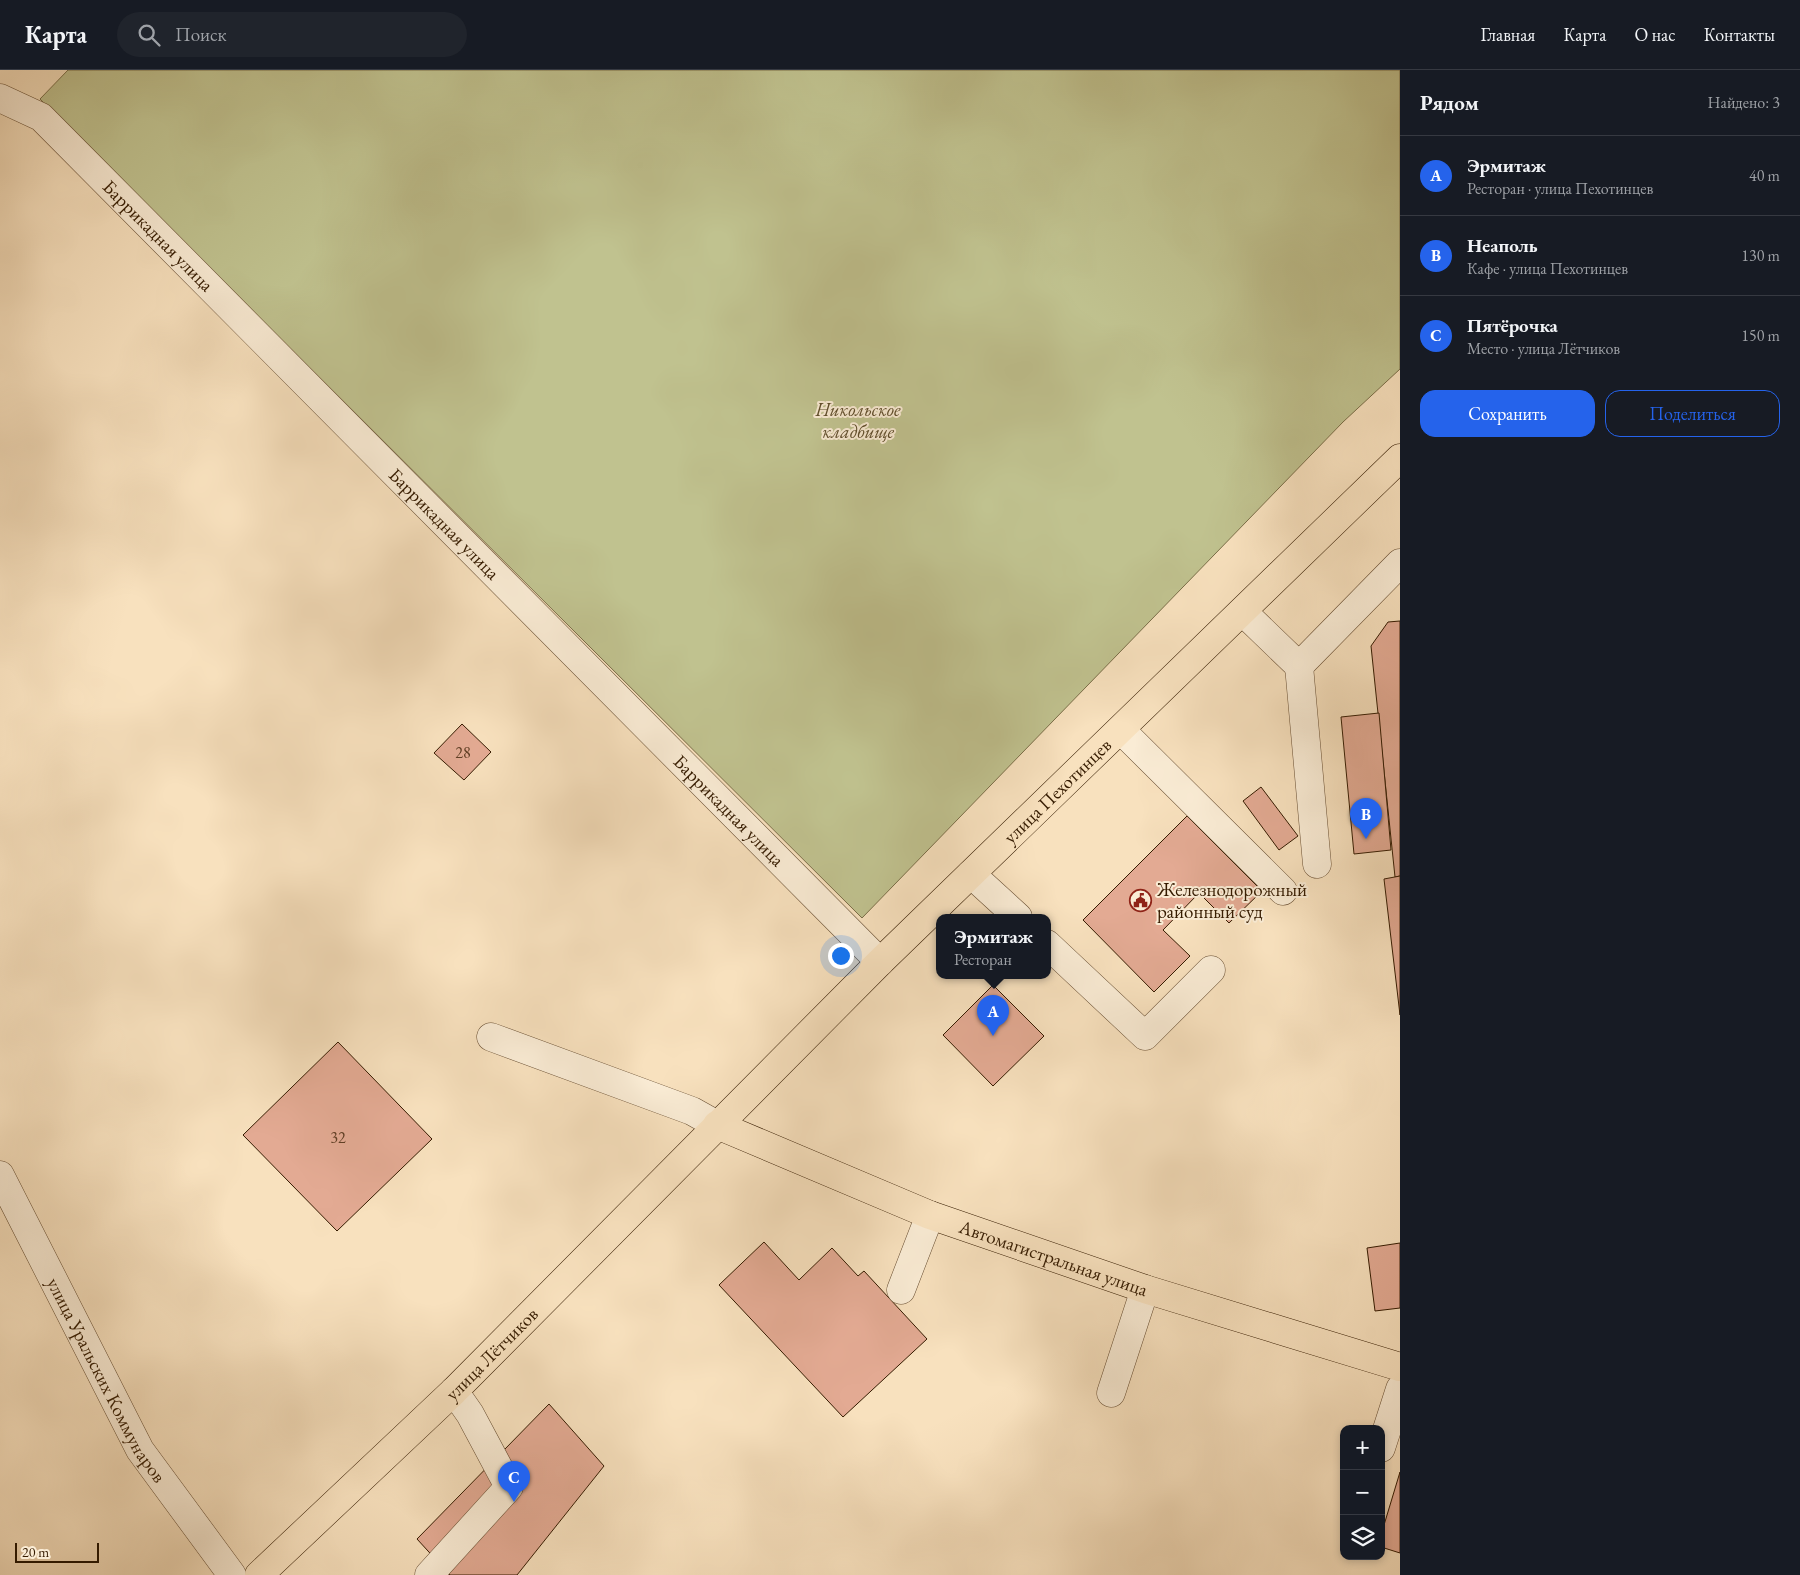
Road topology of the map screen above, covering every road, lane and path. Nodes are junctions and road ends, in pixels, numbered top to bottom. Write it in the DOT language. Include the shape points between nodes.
graph roads {
  1 [pos="0,98"];
  2 [pos="1400,458"];
  3 [pos="1400,563"];
  4 [pos="1243,612"];
  5 [pos="1298,666"];
  6 [pos="1121,730"];
  7 [pos="1317,864"];
  8 [pos="972,874"];
  9 [pos="1283,892"];
  10 [pos="1015,914"];
  11 [pos="1051,948"];
  12 [pos="880,962"];
  13 [pos="1211,970"];
  14 [pos="491,1037"];
  15 [pos="717,1125"];
  16 [pos="0,1175"];
  17 [pos="930,1215"];
  18 [pos="1146,1289"];
  19 [pos="901,1290"];
  20 [pos="1400,1368"];
  21 [pos="1400,1389"];
  22 [pos="454,1391"];
  23 [pos="1111,1393"];
  24 [pos="1385,1436"];
  25 [pos="232,1575"];
  26 [pos="259,1575"];
  27 [pos="429,1575"];
  1 -- 12 [label="street, Баррикадная улица" via="41,117"];
  2 -- 4 [label="main road, улица Пехотинцев"];
  3 -- 5 [label="street"];
  4 -- 5 [label="street"];
  4 -- 6 [label="main road, улица Пехотинцев"];
  5 -- 7 [label="street"];
  6 -- 8 [label="main road, улица Пехотинцев"];
  6 -- 9 [label="street"];
  8 -- 10 [label="street"];
  8 -- 12 [label="main road, улица Пехотинцев"];
  11 -- 13 [label="street" via="1145,1036"];
  12 -- 15 [label="main road, улица Пехотинцев"];
  14 -- 15 [label="street" via="692,1111"];
  15 -- 17 [label="main road, Автомагистральная улица"];
  15 -- 22 [label="main road, улица Лётчиков"];
  16 -- 25 [label="street, улица Уральских Коммунаров" via="140,1450"];
  17 -- 18 [label="main road, Автомагистральная улица"];
  17 -- 19 [label="street"];
  18 -- 20 [label="main road, Автомагистральная улица"];
  18 -- 23 [label="street"];
  21 -- 24 [label="street"];
  22 -- 26 [label="main road, улица Лётчиков"];
  22 -- 27 [label="street" via="510,1487"];
}
